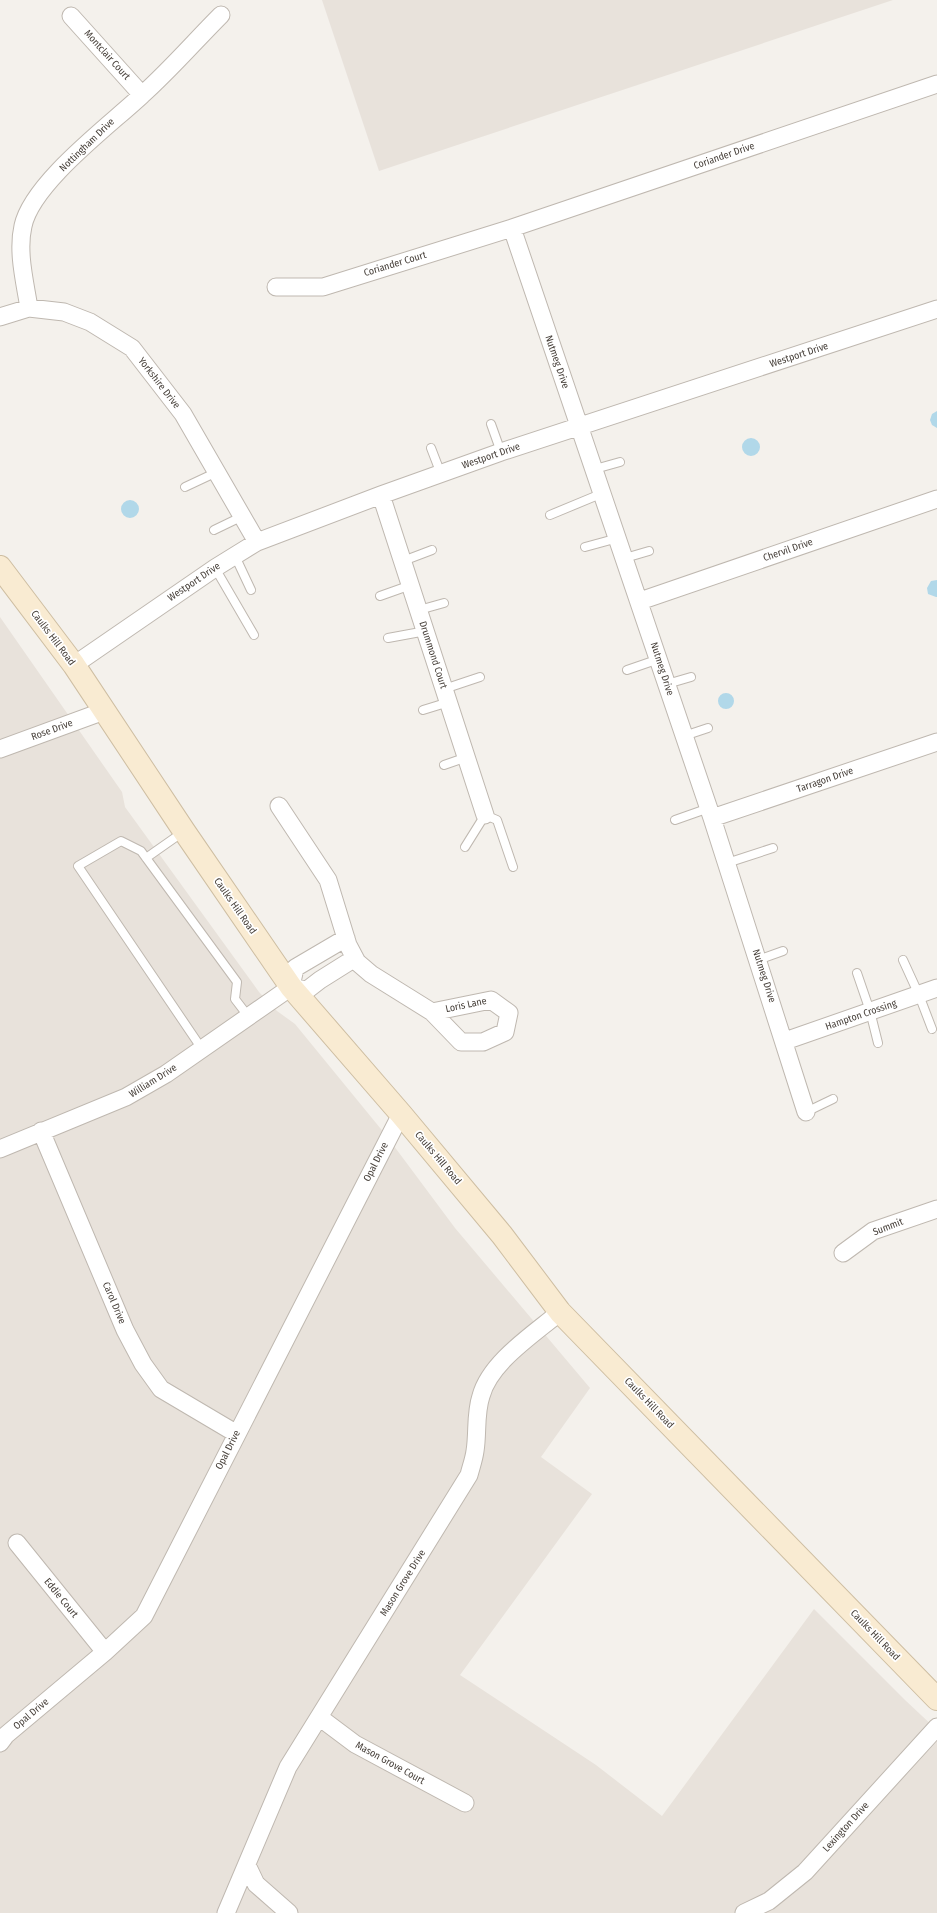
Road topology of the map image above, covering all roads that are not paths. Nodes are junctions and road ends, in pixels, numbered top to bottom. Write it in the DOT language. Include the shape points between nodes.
graph roads {
  1 [pos="221,15"];
  2 [pos="72,16"];
  3 [pos="937,84"];
  4 [pos="142,95"];
  5 [pos="512,228"];
  6 [pos="276,287"];
  7 [pos="29,308"];
  8 [pos="937,309"];
  9 [pos="0,317"];
  10 [pos="491,424"];
  11 [pos="579,427"];
  12 [pos="431,448"];
  13 [pos="501,452"];
  14 [pos="620,462"];
  15 [pos="595,469"];
  16 [pos="216,472"];
  17 [pos="441,474"];
  18 [pos="186,487"];
  19 [pos="603,493"];
  20 [pos="381,495"];
  21 [pos="937,499"];
  22 [pos="550,515"];
  23 [pos="243,516"];
  24 [pos="214,530"];
  25 [pos="618,538"];
  26 [pos="257,542"];
  27 [pos="585,546"];
  28 [pos="432,550"];
  29 [pos="649,551"];
  30 [pos="235,556"];
  31 [pos="625,558"];
  32 [pos="403,561"];
  33 [pos="0,567"];
  34 [pos="215,568"];
  35 [pos="411,585"];
  36 [pos="251,590"];
  37 [pos="380,596"];
  38 [pos="640,601"];
  39 [pos="444,602"];
  40 [pos="419,610"];
  41 [pos="426,631"];
  42 [pos="254,635"];
  43 [pos="388,638"];
  44 [pos="659,659"];
  45 [pos="74,665"];
  46 [pos="627,670"];
  47 [pos="480,677"];
  48 [pos="691,677"];
  49 [pos="667,684"];
  50 [pos="447,696"];
  51 [pos="423,710"];
  52 [pos="104,711"];
  53 [pos="708,728"];
  54 [pos="684,736"];
  55 [pos="937,742"];
  56 [pos="0,749"];
  57 [pos="467,757"];
  58 [pos="444,765"];
  59 [pos="279,806"];
  60 [pos="710,813"];
  61 [pos="484,815"];
  62 [pos="675,820"];
  63 [pos="184,831"];
  64 [pos="465,847"];
  65 [pos="773,848"];
  66 [pos="146,858"];
  67 [pos="727,863"];
  68 [pos="513,867"];
  69 [pos="346,938"];
  70 [pos="782,951"];
  71 [pos="355,958"];
  72 [pos="758,960"];
  73 [pos="903,960"];
  74 [pos="857,974"];
  75 [pos="291,987"];
  76 [pos="937,988"];
  77 [pos="919,995"];
  78 [pos="870,1011"];
  79 [pos="432,1012"];
  80 [pos="248,1016"];
  81 [pos="932,1029"];
  82 [pos="785,1041"];
  83 [pos="878,1043"];
  84 [pos="202,1049"];
  85 [pos="832,1099"];
  86 [pos="806,1112"];
  87 [pos="401,1114"];
  88 [pos="41,1131"];
  89 [pos="0,1149"];
  90 [pos="937,1209"];
  91 [pos="843,1253"];
  92 [pos="560,1312"];
  93 [pos="237,1434"];
  94 [pos="17,1543"];
  95 [pos="105,1652"];
  96 [pos="937,1699"];
  97 [pos="319,1717"];
  98 [pos="937,1727"];
  99 [pos="0,1742"];
  100 [pos="465,1803"];
  101 [pos="247,1865"];
  102 [pos="226,1913"];
  103 [pos="289,1913"];
  104 [pos="744,1913"];
  1 -- 4 [label="street, Nottingham Drive"];
  2 -- 4 [label="street, Montclair Court"];
  3 -- 5 [label="street, Coriander Drive"];
  4 -- 7 [label="street, Nottingham Drive" via="70,160 48,183 30,209 23,226 21,252"];
  5 -- 6 [label="street, Coriander Court" via="323,287"];
  5 -- 11 [label="street, Nutmeg Drive"];
  7 -- 9 [label="street, Yorkshire Drive"];
  7 -- 16 [label="street, Yorkshire Drive" via="74,315 132,348 183,414"];
  8 -- 11 [label="street, Westport Drive"];
  10 -- 13 [label="lane"];
  11 -- 13 [label="street, Westport Drive"];
  11 -- 15 [label="street, Nutmeg Drive"];
  12 -- 17 [label="lane"];
  13 -- 17 [label="street, Westport Drive"];
  14 -- 15 [label="lane"];
  15 -- 19 [label="street, Nutmeg Drive"];
  16 -- 18 [label="lane"];
  16 -- 23 [label="street, Yorkshire Drive"];
  17 -- 20 [label="street, Westport Drive"];
  19 -- 22 [label="lane"];
  19 -- 25 [label="street, Nutmeg Drive"];
  20 -- 26 [label="street, Westport Drive"];
  20 -- 32 [label="street, Drummond Court"];
  21 -- 38 [label="street, Chervil Drive"];
  23 -- 24 [label="lane"];
  23 -- 26 [label="street, Yorkshire Drive"];
  25 -- 27 [label="lane"];
  25 -- 31 [label="street, Nutmeg Drive"];
  26 -- 30 [label="street, Westport Drive"];
  28 -- 32 [label="lane"];
  29 -- 31 [label="lane"];
  30 -- 34 [label="street, Westport Drive"];
  30 -- 36 [label="lane"];
  31 -- 38 [label="street, Nutmeg Drive"];
  32 -- 35 [label="street, Drummond Court"];
  33 -- 45 [label="main road, Caulks Hill Road"];
  34 -- 42 [label="lane"];
  34 -- 45 [label="street, Westport Drive"];
  35 -- 37 [label="lane"];
  35 -- 40 [label="street, Drummond Court"];
  38 -- 44 [label="street, Nutmeg Drive"];
  39 -- 40 [label="lane"];
  40 -- 41 [label="street, Drummond Court"];
  41 -- 43 [label="lane"];
  41 -- 50 [label="street, Drummond Court"];
  44 -- 46 [label="lane"];
  44 -- 49 [label="street, Nutmeg Drive"];
  45 -- 52 [label="main road, Caulks Hill Road"];
  47 -- 50 [label="lane"];
  48 -- 49 [label="lane"];
  49 -- 54 [label="street, Nutmeg Drive"];
  50 -- 51 [label="lane"];
  50 -- 57 [label="street, Drummond Court"];
  52 -- 56 [label="street, Rose Drive"];
  52 -- 63 [label="main road, Caulks Hill Road"];
  53 -- 54 [label="lane"];
  54 -- 60 [label="street, Nutmeg Drive"];
  55 -- 60 [label="street, Tarragon Drive"];
  57 -- 58 [label="lane"];
  57 -- 61 [label="street, Drummond Court"];
  59 -- 69 [label="street, Loris Lane" via="328,880"];
  60 -- 62 [label="lane"];
  60 -- 67 [label="street, Nutmeg Drive"];
  61 -- 64 [label="lane"];
  61 -- 68 [label="lane" via="497,820"];
  63 -- 66 [label="lane"];
  63 -- 75 [label="main road, Caulks Hill Road"];
  65 -- 67 [label="lane"];
  66 -- 80 [label="lane" via="236,982 235,999"];
  66 -- 84 [label="lane" via="141,851 121,841 78,866"];
  67 -- 72 [label="street, Nutmeg Drive"];
  69 -- 71 [label="street, Loris Lane"];
  69 -- 75 [label="street" via="295,968"];
  70 -- 72 [label="lane"];
  71 -- 75 [label="street" via="307,990"];
  71 -- 79 [label="street, Loris Lane" via="371,974"];
  72 -- 82 [label="street, Nutmeg Drive"];
  73 -- 77 [label="lane"];
  74 -- 78 [label="lane"];
  75 -- 80 [label="street, William Drive"];
  75 -- 87 [label="main road, Caulks Hill Road"];
  76 -- 77 [label="street, Hampton Crossing"];
  77 -- 78 [label="street, Hampton Crossing"];
  77 -- 81 [label="lane"];
  78 -- 82 [label="street, Hampton Crossing"];
  78 -- 83 [label="lane"];
  80 -- 84 [label="street, William Drive"];
  82 -- 86 [label="street, Nutmeg Drive"];
  84 -- 88 [label="street, William Drive" via="126,1097"];
  85 -- 86 [label="lane"];
  87 -- 92 [label="main road, Caulks Hill Road" via="502,1235"];
  87 -- 93 [label="street, Opal Drive"];
  88 -- 89 [label="street, William Drive"];
  88 -- 93 [label="street, Carol Drive" via="125,1330 143,1364 161,1389"];
  90 -- 91 [label="street, Summit" via="873,1231"];
  92 -- 96 [label="main road, Caulks Hill Road"];
  92 -- 97 [label="street, Mason Grove Drive" via="492,1372 481,1395 475,1451 469,1475"];
  93 -- 95 [label="street, Opal Drive" via="144,1616"];
  94 -- 95 [label="street, Eddie Court"];
  95 -- 99 [label="street, Opal Drive"];
  97 -- 100 [label="street, Mason Grove Court" via="355,1744"];
  97 -- 101 [label="street, Mason Grove Drive" via="288,1767"];
  98 -- 104 [label="street, Lexington Drive" via="806,1872 769,1901"];
  101 -- 102 [label="street, Mason Grove Drive"];
  101 -- 103 [label="street" via="256,1884"];
}
